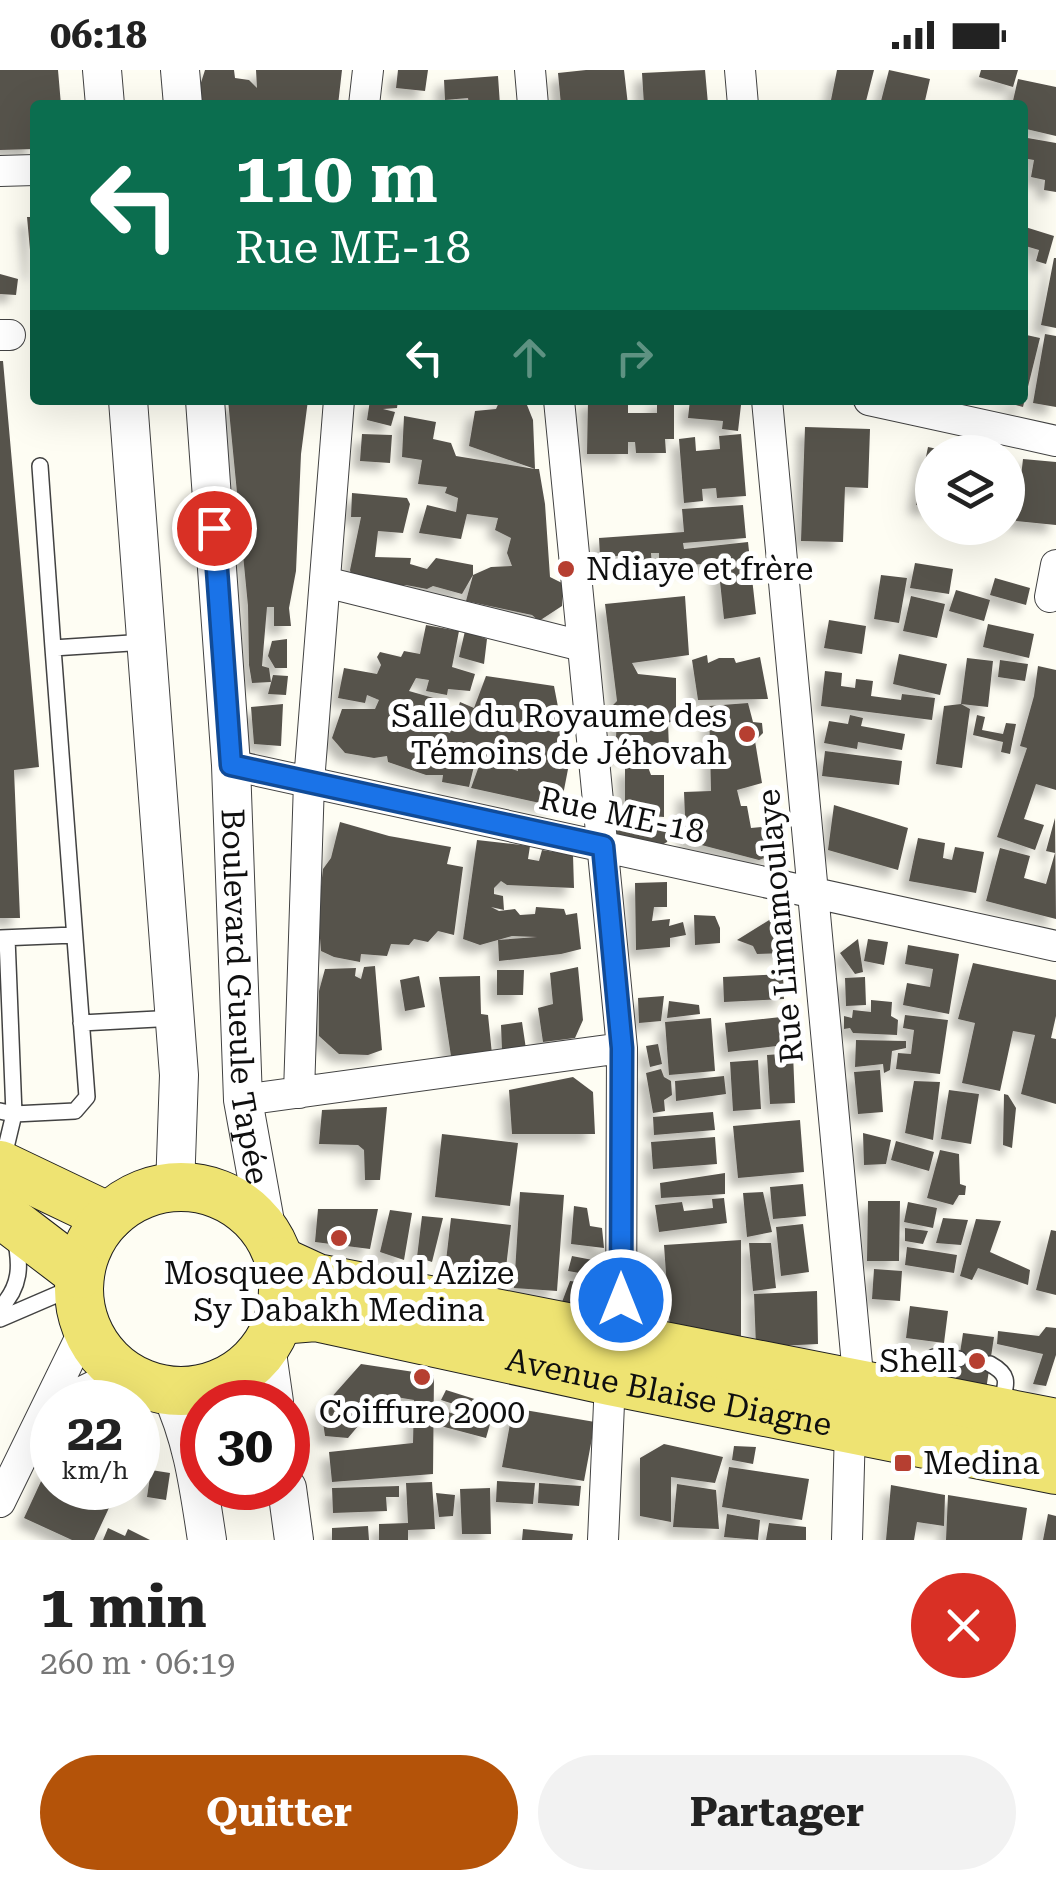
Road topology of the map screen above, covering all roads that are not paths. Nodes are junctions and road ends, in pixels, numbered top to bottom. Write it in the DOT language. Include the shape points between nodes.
graph roads {
  1 [pos="102,70"];
  2 [pos="180,70"];
  3 [pos="368,70"];
  4 [pos="530,70"];
  5 [pos="740,70"];
  6 [pos="105,100"];
  7 [pos="183,100"];
  8 [pos="365,100"];
  9 [pos="533,100"];
  10 [pos="742,100"];
  11 [pos="30,170"];
  12 [pos="0,171"];
  13 [pos="128,405"];
  14 [pos="205,405"];
  15 [pos="339,405"];
  16 [pos="559,405"];
  17 [pos="767,405"];
  18 [pos="892,405"];
  19 [pos="1056,441"];
  20 [pos="40,466"];
  21 [pos="1056,566"];
  22 [pos="324,582"];
  23 [pos="1050,597"];
  24 [pos="146,642"];
  25 [pos="582,646"];
  26 [pos="53,648"];
  27 [pos="231,765"];
  28 [pos="309,782"];
  29 [pos="603,846"];
  30 [pos="811,892"];
  31 [pos="74,935"];
  32 [pos="4,938"];
  33 [pos="1056,946"];
  34 [pos="176,1018"];
  35 [pos="81,1022"];
  36 [pos="622,1048"];
  37 [pos="299,1093"];
  38 [pos="244,1100"];
  39 [pos="7,1112"];
  40 [pos="1,1166"];
  41 [pos="174,1188"];
  42 [pos="5,1216"];
  43 [pos="109,1217"];
  44 [pos="273,1247"];
  45 [pos="82,1295"];
  46 [pos="0,1308"];
  47 [pos="419,1318"];
  48 [pos="0,1319"];
  49 [pos="272,1333"];
  50 [pos="621,1335"];
  51 [pos="959,1359"];
  52 [pos="990,1364"];
  53 [pos="60,1380"];
  54 [pos="144,1380"];
  55 [pos="273,1380"];
  56 [pos="610,1380"];
  57 [pos="160,1385"];
  58 [pos="160,1395"];
  59 [pos="916,1397"];
  60 [pos="854,1407"];
  61 [pos="999,1412"];
  62 [pos="1056,1424"];
  63 [pos="30,1449"];
  64 [pos="1056,1470"];
  65 [pos="0,1502"];
  66 [pos="290,1510"];
  67 [pos="207,1540"];
  68 [pos="294,1540"];
  69 [pos="603,1540"];
  70 [pos="847,1540"];
  1 -- 6 [label="street"];
  2 -- 7 [label="street"];
  3 -- 8 [label="street"];
  4 -- 9 [label="street"];
  5 -- 10 [label="street"];
  11 -- 12 [label="street"];
  13 -- 24 [label="street"];
  14 -- 27 [label="street, Boulevard Gueule Tapée"];
  15 -- 22 [label="street"];
  16 -- 25 [label="street"];
  17 -- 30 [label="street, Rue Limamoulaye"];
  18 -- 19 [label="street"];
  20 -- 26 [label="lane"];
  21 -- 23 [label="street"];
  22 -- 25 [label="street"];
  22 -- 28 [label="street"];
  24 -- 26 [label="lane"];
  24 -- 34 [label="street"];
  25 -- 29 [label="street"];
  26 -- 31 [label="lane"];
  27 -- 28 [label="street, Rue ME-18"];
  27 -- 38 [label="street, Boulevard Gueule Tapée"];
  28 -- 29 [label="street, Rue ME-18"];
  28 -- 37 [label="street"];
  29 -- 30 [label="street, Rue ME-18"];
  29 -- 36 [label="street"];
  30 -- 33 [label="street, Rue ME-18"];
  30 -- 60 [label="street, Rue Limamoulaye"];
  31 -- 32 [label="lane"];
  31 -- 35 [label="lane"];
  32 -- 39 [label="lane"];
  34 -- 35 [label="lane"];
  34 -- 41 [label="street"];
  35 -- 39 [label="lane" via="87,1097 81,1107"];
  36 -- 37 [label="street"];
  36 -- 50 [label="street"];
  37 -- 38 [label="street"];
  38 -- 44 [label="street, Boulevard Gueule Tapée"];
  39 -- 40 [label="lane"];
  40 -- 43 [label="main road"];
  41 -- 43 [label="main road" via="139,1196"];
  41 -- 44 [label="main road" via="234,1201"];
  42 -- 45 [label="main road"];
  42 -- 46 [label="lane" via="20,1264"];
  43 -- 45 [label="main road" via="96,1234"];
  44 -- 47 [label="main road, Avenue Blaise Diagne" via="317,1278"];
  44 -- 49 [label="main road" via="284,1290"];
  45 -- 48 [label="lane"];
  45 -- 53 [label="street"];
  45 -- 54 [label="main road" via="102,1354"];
  47 -- 49 [label="main road, Avenue Blaise Diagne" via="316,1317"];
  47 -- 50 [label="main road, Avenue Blaise Diagne"];
  47 -- 56 [label="main road, Avenue Blaise Diagne"];
  49 -- 55 [label="street"];
  49 -- 57 [label="main road" via="254,1360 224,1382 189,1391"];
  50 -- 56 [label="street"];
  50 -- 60 [label="main road, Avenue Blaise Diagne"];
  51 -- 59 [label="lane" via="934,1356 924,1364"];
  52 -- 61 [label="lane" via="1007,1380"];
  56 -- 60 [label="main road, Avenue Blaise Diagne"];
  56 -- 69 [label="street"];
  58 -- 67 [label="street" via="184,1420"];
  59 -- 60 [label="main road, Avenue Blaise Diagne"];
  59 -- 61 [label="main road, Avenue Blaise Diagne"];
  60 -- 64 [label="main road, Avenue Blaise Diagne"];
  60 -- 70 [label="street, Rue Limamoulaye"];
  61 -- 62 [label="main road, Avenue Blaise Diagne"];
  63 -- 65 [label="street"];
  66 -- 68 [label="street"];
}
